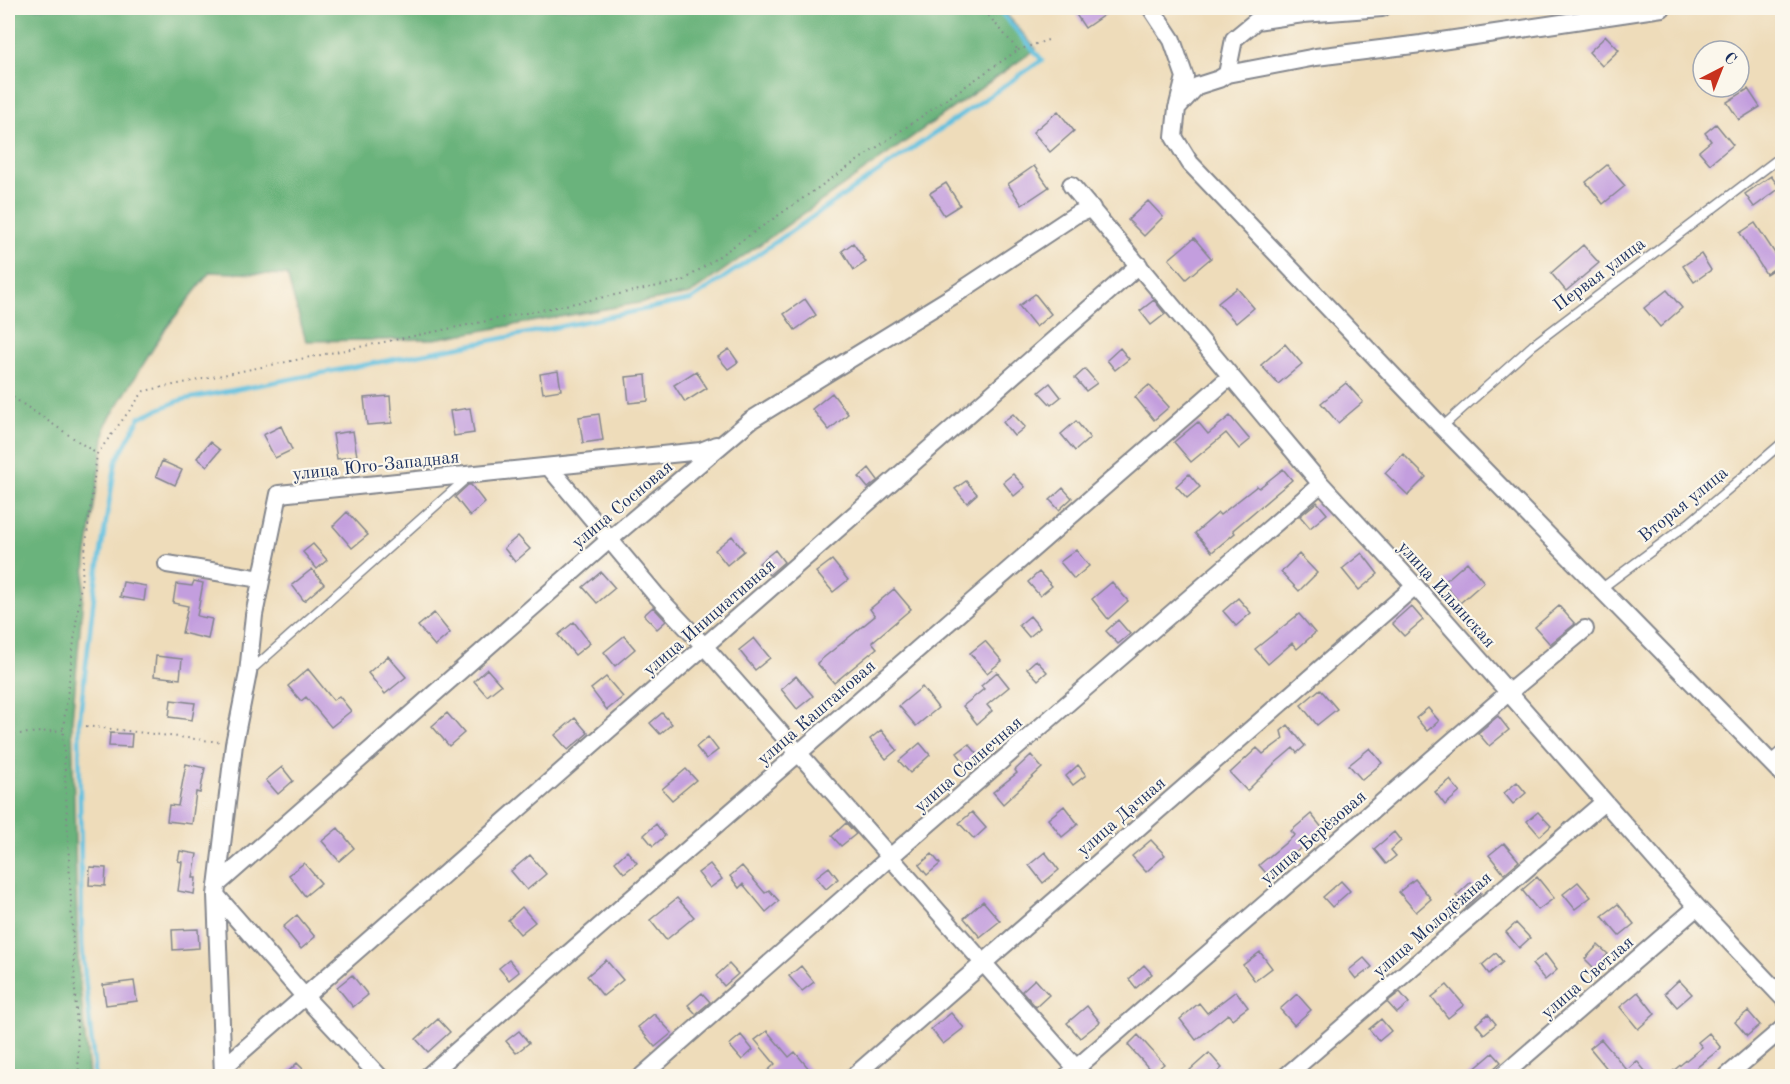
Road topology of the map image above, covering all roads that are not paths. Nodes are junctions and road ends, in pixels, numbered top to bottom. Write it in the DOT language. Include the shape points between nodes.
graph roads {
  1 [pos="1151,8"];
  2 [pos="1382,8"];
  3 [pos="1662,8"];
  4 [pos="1227,74"];
  5 [pos="1177,108"];
  6 [pos="1782,156"];
  7 [pos="1071,185"];
  8 [pos="1092,208"];
  9 [pos="1139,265"];
  10 [pos="1230,377"];
  11 [pos="1442,427"];
  12 [pos="728,441"];
  13 [pos="1782,443"];
  14 [pos="549,467"];
  15 [pos="471,475"];
  16 [pos="1321,484"];
  17 [pos="609,540"];
  18 [pos="167,564"];
  19 [pos="261,579"];
  20 [pos="1414,586"];
  21 [pos="1602,588"];
  22 [pos="1585,629"];
  23 [pos="705,647"];
  24 [pos="248,673"];
  25 [pos="1508,693"];
  26 [pos="1782,750"];
  27 [pos="798,753"];
  28 [pos="1769,761"];
  29 [pos="1782,774"];
  30 [pos="1604,802"];
  31 [pos="889,858"];
  32 [pos="217,890"];
  33 [pos="1697,907"];
  34 [pos="982,963"];
  35 [pos="304,996"];
  36 [pos="1782,997"];
  37 [pos="1782,1029"];
  38 [pos="223,1072"];
  39 [pos="1075,1074"];
  40 [pos="379,1077"];
  41 [pos="428,1077"];
  42 [pos="642,1077"];
  43 [pos="854,1077"];
  44 [pos="1286,1077"];
  45 [pos="1502,1077"];
  46 [pos="1727,1077"];
  1 -- 5 [label="street" via="1172,40 1185,77"];
  2 -- 4 [label="street" via="1256,21 1234,39"];
  3 -- 4 [label="street" via="1316,57"];
  4 -- 5 [label="street" via="1197,86"];
  5 -- 11 [label="street" via="1174,137 1190,163"];
  6 -- 11 [label="lane, Первая улица" via="1533,345"];
  7 -- 8 [label="street, улица Ильинская"];
  8 -- 9 [label="street, улица Ильинская"];
  8 -- 12 [label="street, улица Сосновая" via="1075,215 956,294 751,420"];
  9 -- 10 [label="street, улица Ильинская"];
  9 -- 23 [label="street, улица Инициативная"];
  10 -- 16 [label="street, улица Ильинская"];
  10 -- 27 [label="street, улица Каштановая"];
  11 -- 21 [label="street"];
  12 -- 14 [label="street, улица Юго-Западная" via="701,451"];
  12 -- 17 [label="street, улица Сосновая"];
  13 -- 21 [label="lane, Вторая улица" via="1689,523"];
  14 -- 15 [label="street, улица Юго-Западная"];
  14 -- 17 [label="street"];
  15 -- 19 [label="street, улица Юго-Западная" via="279,494"];
  15 -- 24 [label="lane"];
  16 -- 20 [label="street, улица Ильинская"];
  16 -- 31 [label="street, улица Солнечная"];
  17 -- 23 [label="street"];
  17 -- 32 [label="street, улица Сосновая"];
  18 -- 19 [label="street"];
  19 -- 24 [label="street, улица Юго-Западная"];
  20 -- 25 [label="street, улица Ильинская"];
  20 -- 34 [label="street, улица Дачная"];
  21 -- 28 [label="street"];
  22 -- 25 [label="street, улица Берёзовая"];
  23 -- 27 [label="street"];
  23 -- 35 [label="street, улица Инициативная"];
  24 -- 32 [label="street, улица Юго-Западная" via="234,744"];
  25 -- 30 [label="street, улица Ильинская"];
  25 -- 39 [label="street, улица Берёзовая"];
  26 -- 28 [label="lane"];
  27 -- 31 [label="street"];
  27 -- 41 [label="street, улица Каштановая"];
  28 -- 29 [label="street"];
  30 -- 33 [label="street, улица Ильинская"];
  30 -- 44 [label="street, улица Молодёжная"];
  31 -- 34 [label="street"];
  31 -- 42 [label="street, улица Солнечная"];
  32 -- 35 [label="street"];
  32 -- 38 [label="street"];
  33 -- 36 [label="street, улица Ильинская"];
  33 -- 45 [label="street, улица Светлая"];
  34 -- 39 [label="street"];
  34 -- 43 [label="street, улица Дачная"];
  35 -- 38 [label="street, улица Инициативная"];
  35 -- 40 [label="street"];
  37 -- 46 [label="street"];
}
